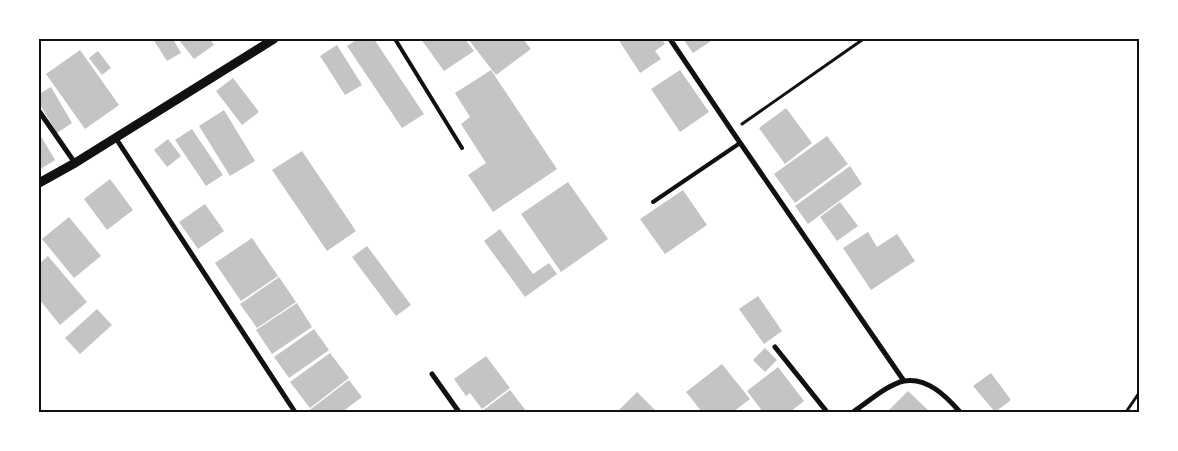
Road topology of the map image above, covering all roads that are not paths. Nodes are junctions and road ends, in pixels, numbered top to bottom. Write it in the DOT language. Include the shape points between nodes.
graph roads {
  1 [pos="274,39"];
  2 [pos="395,39"];
  3 [pos="670,39"];
  4 [pos="39,111"];
  5 [pos="115,137"];
  6 [pos="740,143"];
  7 [pos="462,148"];
  8 [pos="75,163"];
  9 [pos="39,183"];
  10 [pos="653,202"];
  11 [pos="775,347"];
  12 [pos="432,374"];
  13 [pos="904,381"];
  14 [pos="295,412"];
  15 [pos="459,412"];
  16 [pos="827,412"];
  17 [pos="854,412"];
  18 [pos="960,412"];
  1 -- 5 [label="street"];
  2 -- 7 [label="lane"];
  3 -- 6 [label="street"];
  4 -- 8 [label="street"];
  5 -- 8 [label="street"];
  5 -- 14 [label="street"];
  6 -- 10 [label="lane"];
  6 -- 13 [label="street"];
  8 -- 9 [label="street"];
  11 -- 16 [label="street"];
  12 -- 15 [label="street"];
  13 -- 17 [label="street"];
  13 -- 18 [label="street" via="932,386"];
}
